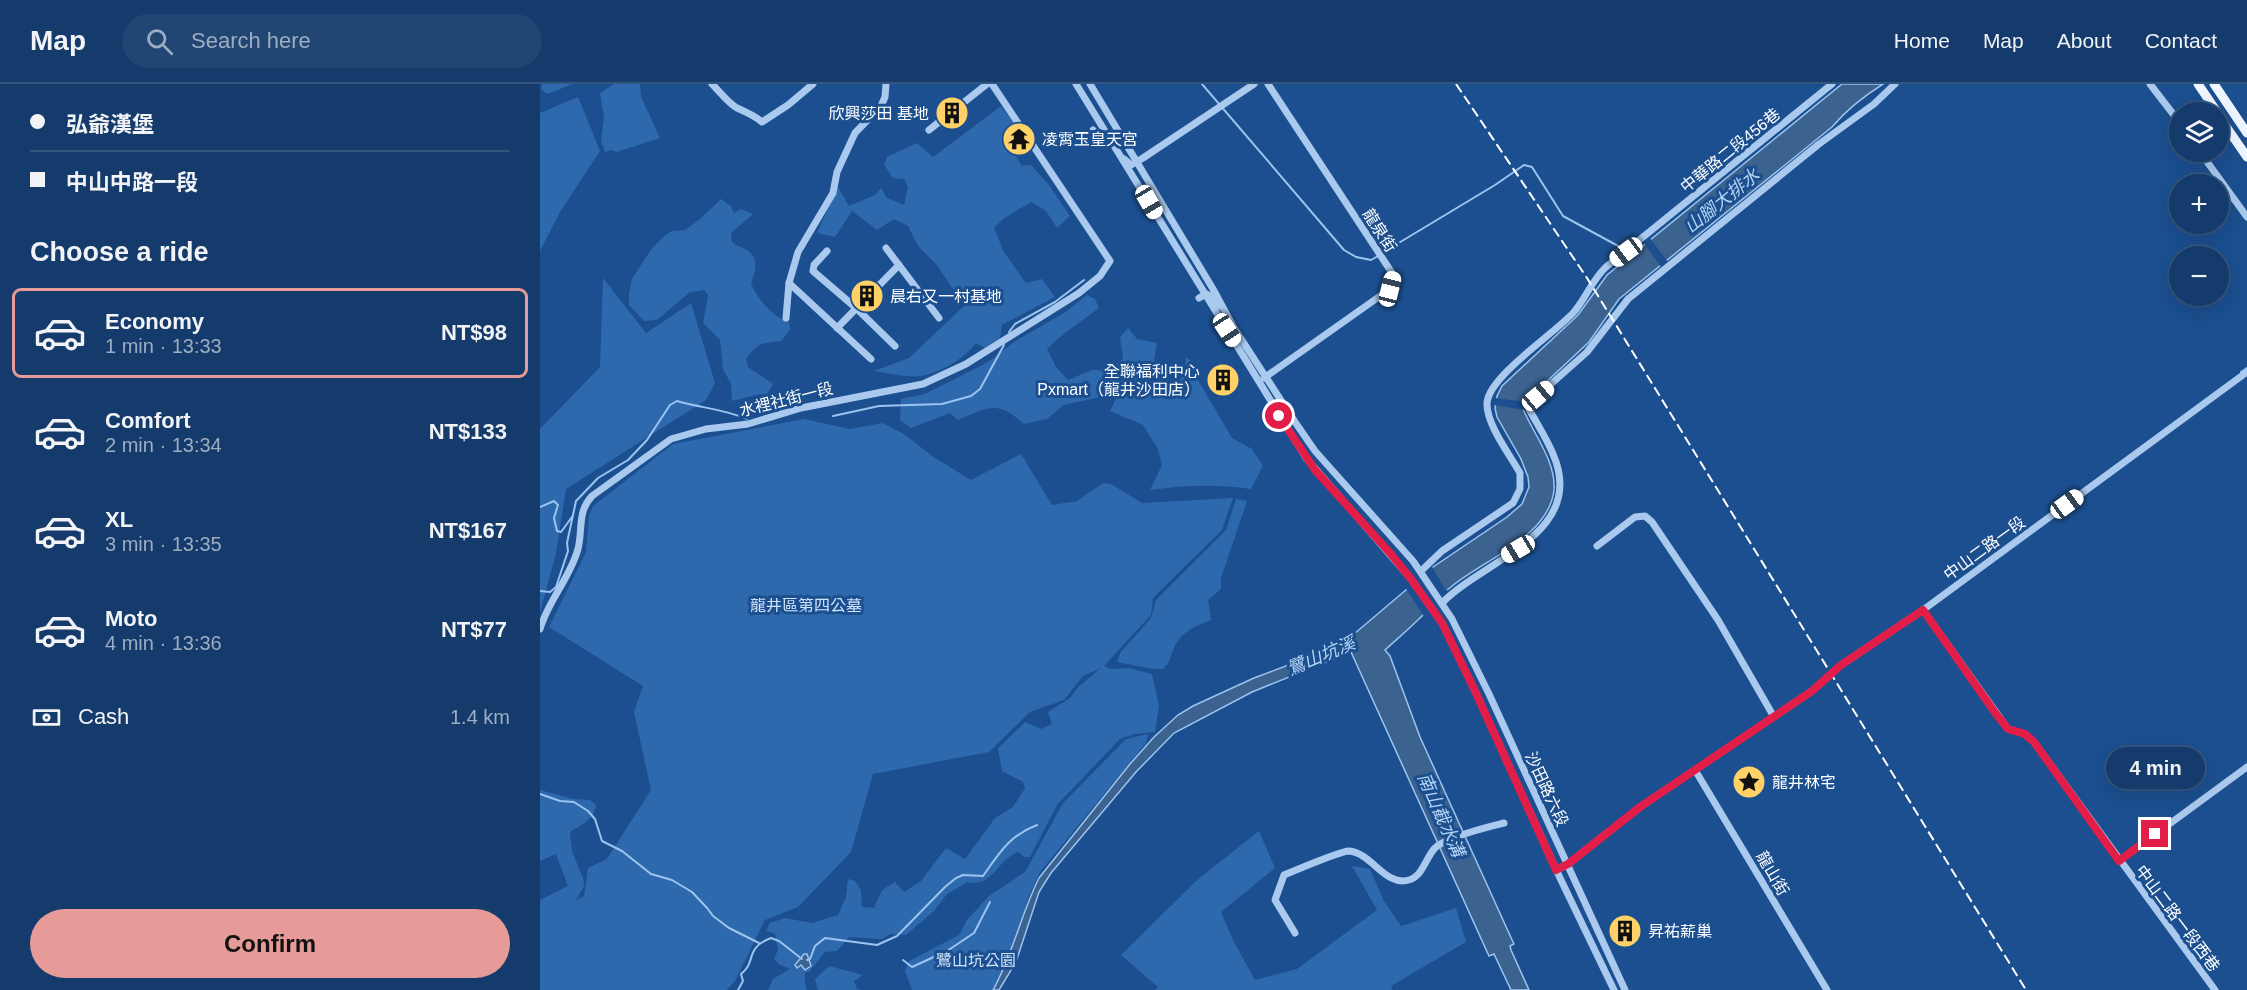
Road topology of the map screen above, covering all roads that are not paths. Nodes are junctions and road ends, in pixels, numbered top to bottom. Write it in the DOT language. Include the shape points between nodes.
graph roads {
  1 [pos="712,84"];
  2 [pos="813,84"];
  3 [pos="886,84"];
  4 [pos="987,84"];
  5 [pos="992,84"];
  6 [pos="1076,84"];
  7 [pos="1090,84"];
  8 [pos="1254,84"];
  9 [pos="1268,84"];
  10 [pos="1832,84"];
  11 [pos="1895,84"];
  12 [pos="2150,84"];
  13 [pos="2198,84"];
  14 [pos="2214,84"];
  15 [pos="2210,102"];
  16 [pos="2169,109"];
  17 [pos="1115,128"];
  18 [pos="929,130"];
  19 [pos="2229,130"];
  20 [pos="1105,133"];
  21 [pos="2247,133"];
  22 [pos="2247,157"];
  23 [pos="1143,158"];
  24 [pos="1135,161"];
  25 [pos="2207,162"];
  26 [pos="1139,185"];
  27 [pos="2247,217"];
  28 [pos="1172,242"];
  29 [pos="886,248"];
  30 [pos="827,251"];
  31 [pos="899,265"];
  32 [pos="1205,275"];
  33 [pos="789,283"];
  34 [pos="1202,296"];
  35 [pos="856,308"];
  36 [pos="786,318"];
  37 [pos="939,318"];
  38 [pos="837,328"];
  39 [pos="1234,328"];
  40 [pos="895,346"];
  41 [pos="871,359"];
  42 [pos="2247,372"];
  43 [pos="1267,376"];
  44 [pos="1259,382"];
  45 [pos="1597,546"];
  46 [pos="1420,571"];
  47 [pos="1441,602"];
  48 [pos="1923,610"];
  49 [pos="540,629"];
  50 [pos="1774,717"];
  51 [pos="2247,767"];
  52 [pos="1695,770"];
  53 [pos="1504,823"];
  54 [pos="2119,861"];
  55 [pos="1568,864"];
  56 [pos="1556,870"];
  57 [pos="1295,933"];
  58 [pos="1614,990"];
  59 [pos="1625,990"];
  60 [pos="1827,990"];
  61 [pos="2214,990"];
  1 -- 2 [label="street" via="762,123"];
  3 -- 33 [label="street" via="880,106 855,133 837,172 833,193 798,252"];
  4 -- 18 [label="street"];
  5 -- 49 [label="street, 水裡社街一段" via="1110,261 1100,276 987,353 923,384 671,439 584,505 570,571"];
  6 -- 20 [label="street"];
  7 -- 17 [label="street"];
  8 -- 23 [label="street"];
  9 -- 43 [label="street, 龍泉街" via="1394,276 1390,289"];
  10 -- 46 [label="street, 中華路二段456巷" via="1602,272 1574,312 1498,380 1487,406 1493,425 1520,473 1519,493 1510,506 1442,551"];
  11 -- 47 [label="street" via="1625,302 1606,330 1530,406 1557,468 1558,496 1550,518 1531,539"];
  12 -- 16 [label="street"];
  13 -- 15 [label="main road"];
  14 -- 21 [label="main road"];
  17 -- 23 [label="street" via="1138,158"];
  17 -- 24 [label="street"];
  19 -- 22 [label="main road"];
  20 -- 24 [label="street" via="1128,163"];
  20 -- 26 [label="street"];
  20 -- 26 [label="street" via="1093,130 1102,136"];
  23 -- 24 [label="street"];
  24 -- 32 [label="street"];
  25 -- 27 [label="street"];
  26 -- 28 [label="street"];
  28 -- 32 [label="street" via="1199,278"];
  28 -- 34 [label="street"];
  29 -- 31 [label="street"];
  30 -- 35 [label="street" via="814,265 813,272"];
  31 -- 35 [label="street"];
  31 -- 37 [label="street"];
  32 -- 39 [label="street"];
  33 -- 36 [label="street"];
  33 -- 38 [label="street"];
  34 -- 39 [label="street" via="1212,297"];
  34 -- 44 [label="street"];
  35 -- 38 [label="street"];
  35 -- 40 [label="street"];
  38 -- 41 [label="street"];
  39 -- 43 [label="street"];
  42 -- 48 [label="street, 中山二路一段"];
  43 -- 44 [label="street, 龍泉街"];
  43 -- 46 [label="street" via="1315,451"];
  44 -- 56 [label="street, 沙田路六段" via="1306,458 1411,579 1443,625"];
  45 -- 50 [label="street" via="1635,517 1645,516 1652,522 1718,620"];
  46 -- 47 [label="street, 沙田路六段"];
  47 -- 55 [label="street, 沙田路六段" via="1473,660"];
  48 -- 50 [label="street, 中山二路一段" via="1841,665"];
  48 -- 54 [label="street, 中山二路一段西巷" via="1996,714 2008,729 2025,734 2034,742"];
  50 -- 52 [label="street"];
  51 -- 54 [label="street"];
  52 -- 55 [label="street"];
  52 -- 60 [label="street, 龍山街"];
  53 -- 57 [label="street" via="1468,832 1435,847 1411,880 1389,877 1361,854 1346,851 1284,875 1275,900"];
  54 -- 61 [label="street, 中山二路一段西巷"];
  55 -- 56 [label="street"];
  55 -- 59 [label="street, 沙田路六段"];
  56 -- 58 [label="street, 沙田路六段"];
}
